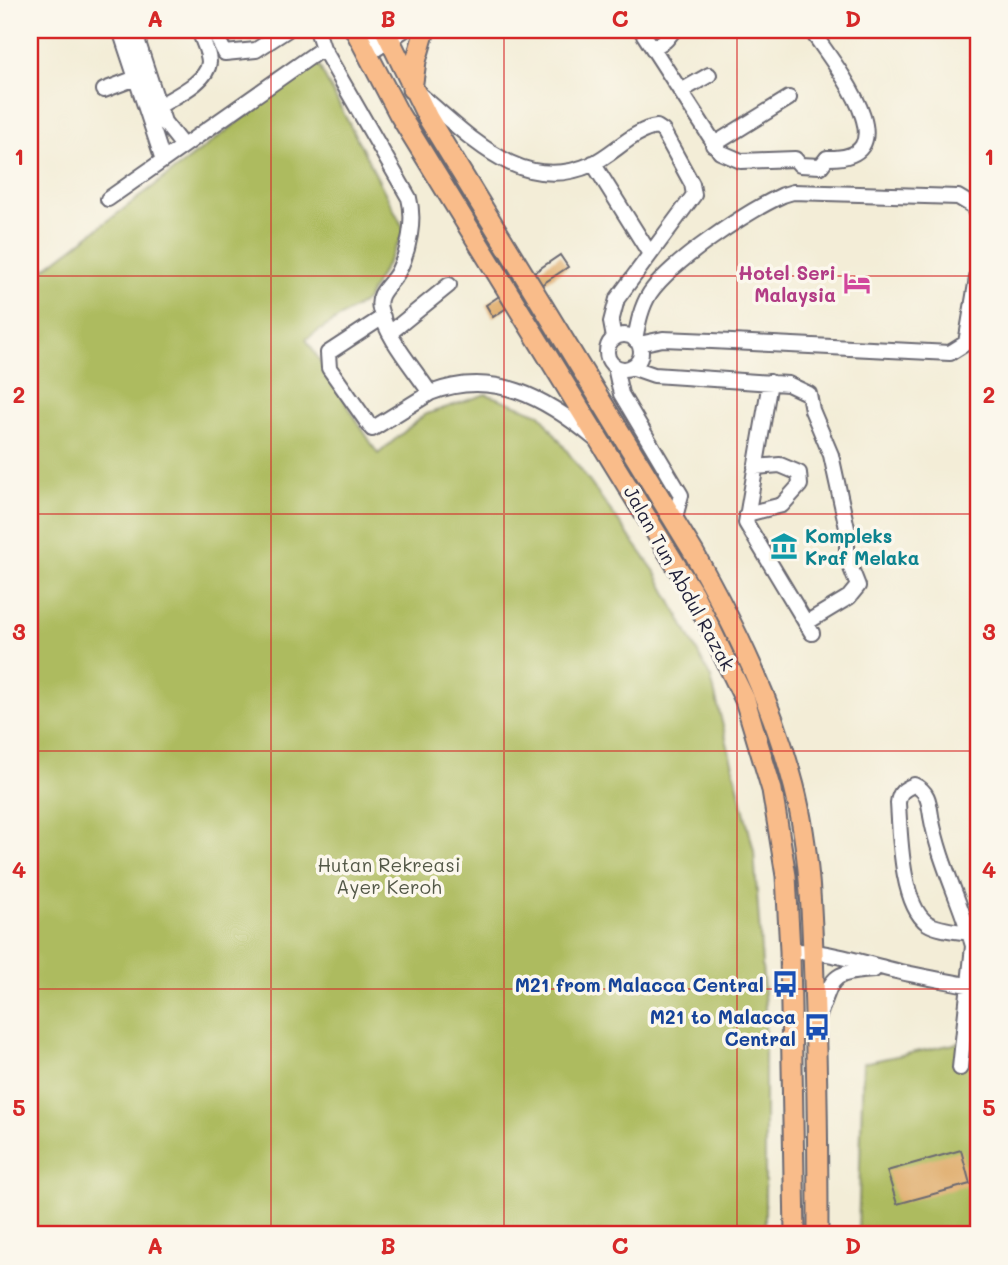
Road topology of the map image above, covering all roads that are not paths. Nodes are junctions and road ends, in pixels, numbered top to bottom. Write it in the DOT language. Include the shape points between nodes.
graph roads {
  1 [pos="120,30"];
  2 [pos="134,30"];
  3 [pos="199,30"];
  4 [pos="213,30"];
  5 [pos="287,30"];
  6 [pos="317,30"];
  7 [pos="425,30"];
  8 [pos="641,30"];
  9 [pos="674,30"];
  10 [pos="811,30"];
  11 [pos="390,32"];
  12 [pos="361,43"];
  13 [pos="323,48"];
  14 [pos="653,48"];
  15 [pos="709,75"];
  16 [pos="136,78"];
  17 [pos="412,89"];
  18 [pos="104,90"];
  19 [pos="681,91"];
  20 [pos="789,98"];
  21 [pos="159,106"];
  22 [pos="713,145"];
  23 [pos="183,146"];
  24 [pos="163,160"];
  25 [pos="593,163"];
  26 [pos="108,199"];
  27 [pos="978,218"];
  28 [pos="650,254"];
  29 [pos="978,272"];
  30 [pos="449,285"];
  31 [pos="383,317"];
  32 [pos="391,332"];
  33 [pos="614,338"];
  34 [pos="637,342"];
  35 [pos="615,367"];
  36 [pos="631,368"];
  37 [pos="770,382"];
  38 [pos="430,393"];
  39 [pos="605,447"];
  40 [pos="755,467"];
  41 [pos="747,514"];
  42 [pos="674,521"];
  43 [pos="969,933"];
  44 [pos="813,950"];
  45 [pos="790,951"];
  46 [pos="882,968"];
  47 [pos="974,986"];
  48 [pos="816,1026"];
  49 [pos="960,1068"];
  50 [pos="795,1235"];
  51 [pos="818,1235"];
  1 -- 16 [label="street"];
  2 -- 21 [label="street"];
  3 -- 21 [label="street" via="208,69"];
  4 -- 5 [label="street" via="225,53 256,50"];
  6 -- 13 [label="street"];
  7 -- 17 [label="highway"];
  8 -- 14 [label="street"];
  9 -- 14 [label="street"];
  10 -- 22 [label="street" via="857,99 867,132 863,145 842,159 827,158 821,166 800,165 795,159 741,161"];
  11 -- 12 [label="street"];
  11 -- 17 [label="highway, Jalan Tun Abdul Razak"];
  12 -- 39 [label="highway, Jalan Tun Abdul Razak" via="406,125"];
  13 -- 23 [label="street"];
  13 -- 31 [label="street" via="403,185 411,208 400,267 380,298"];
  14 -- 19 [label="street"];
  15 -- 19 [label="street"];
  16 -- 18 [label="street"];
  16 -- 24 [label="street"];
  17 -- 25 [label="street" via="487,152 519,169 562,172"];
  17 -- 42 [label="highway, Jalan Tun Abdul Razak"];
  19 -- 22 [label="street"];
  20 -- 22 [label="street"];
  21 -- 23 [label="street" via="164,122"];
  23 -- 24 [label="street"];
  24 -- 26 [label="street"];
  25 -- 28 [label="street"];
  25 -- 28 [label="street" via="643,132 657,127 663,131 694,195"];
  27 -- 34 [label="street" via="973,206 958,197 783,195 701,247 664,278 645,303"];
  28 -- 33 [label="street" via="612,311"];
  29 -- 34 [label="street" via="967,343 950,353 712,341"];
  30 -- 32 [label="street"];
  31 -- 32 [label="street"];
  31 -- 38 [label="street" via="328,352 329,368 372,429"];
  32 -- 38 [label="street"];
  33 -- 34 [label="street" via="625,335"];
  33 -- 35 [label="street" via="606,353"];
  34 -- 36 [label="street" via="640,355"];
  35 -- 36 [label="street"];
  35 -- 42 [label="street" via="621,394 681,495"];
  36 -- 37 [label="street" via="654,375"];
  37 -- 40 [label="street"];
  37 -- 41 [label="street" via="809,394 831,455 846,528 847,558 858,586 809,628 749,531"];
  38 -- 39 [label="street" via="501,384 563,412"];
  39 -- 45 [label="highway, Jalan Tun Abdul Razak" via="693,593 745,700 778,819"];
  40 -- 41 [label="street"];
  40 -- 41 [label="street" via="790,467 799,473 800,485 782,505"];
  42 -- 44 [label="highway, Jalan Tun Abdul Razak" via="748,654 780,740 802,825"];
  43 -- 43 [label="street" via="936,844 928,797 914,785 905,789 898,803 901,850 915,907 928,923"];
  43 -- 47 [label="street"];
  44 -- 45 [label="street"];
  44 -- 46 [label="street"];
  44 -- 48 [label="highway, Jalan Tun Abdul Razak"];
  45 -- 50 [label="highway, Jalan Tun Abdul Razak"];
  46 -- 47 [label="street"];
  46 -- 48 [label="street" via="851,970 838,976"];
  47 -- 49 [label="street"];
  48 -- 51 [label="highway, Jalan Tun Abdul Razak"];
}
